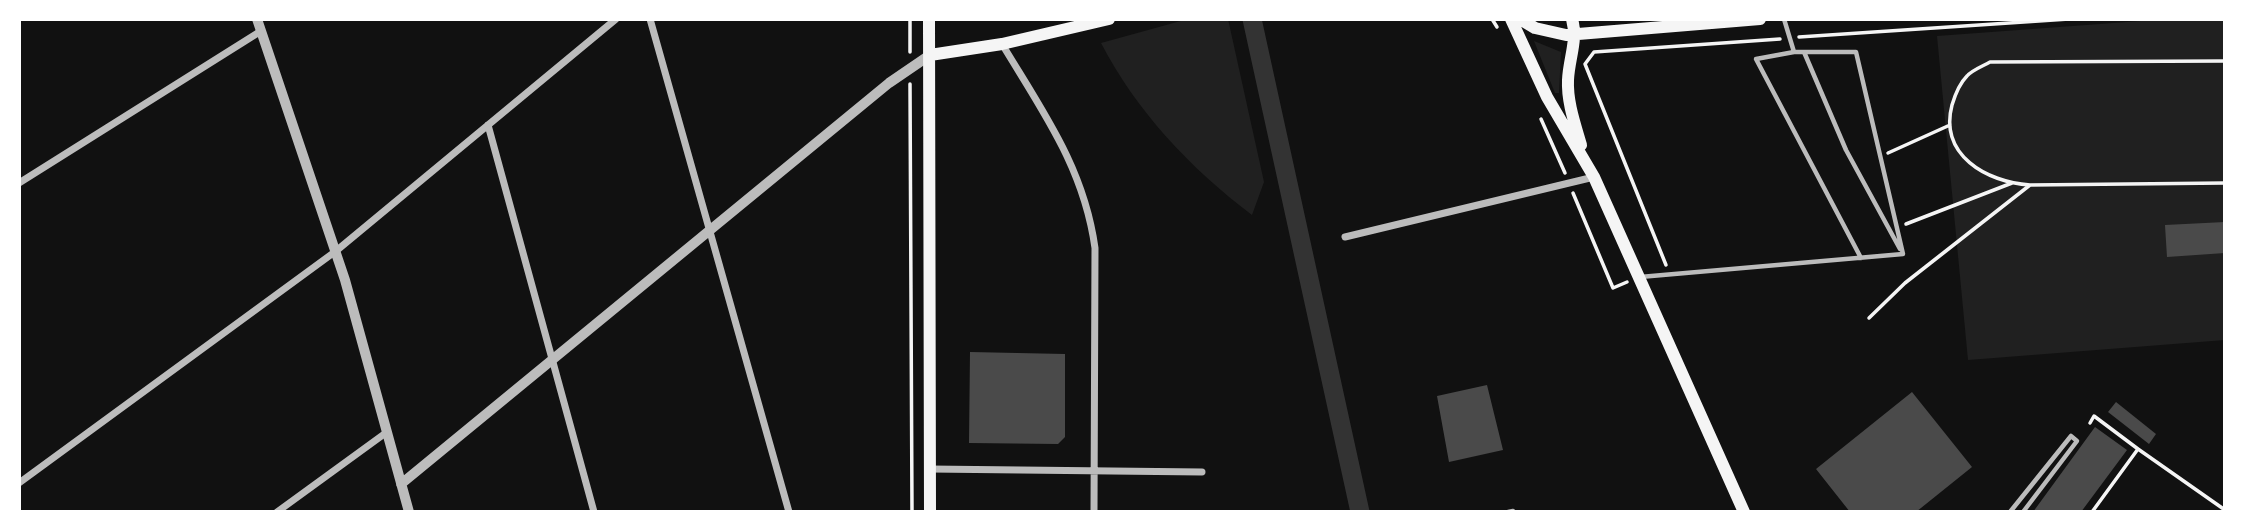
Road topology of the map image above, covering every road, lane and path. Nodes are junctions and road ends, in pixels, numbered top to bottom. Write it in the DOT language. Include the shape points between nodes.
graph roads {
  1 [pos="257,19"];
  2 [pos="615,19"];
  3 [pos="650,19"];
  4 [pos="910,19"];
  5 [pos="929,19"];
  6 [pos="1109,19"];
  7 [pos="1492,19"];
  8 [pos="1511,19"];
  9 [pos="1520,19"];
  10 [pos="1572,19"];
  11 [pos="1760,19"];
  12 [pos="1784,19"];
  13 [pos="1498,30"];
  14 [pos="261,31"];
  15 [pos="1576,34"];
  16 [pos="1002,44"];
  17 [pos="1794,52"];
  18 [pos="1804,52"];
  19 [pos="930,55"];
  20 [pos="2225,61"];
  21 [pos="910,68"];
  22 [pos="1537,111"];
  23 [pos="488,125"];
  24 [pos="1950,125"];
  25 [pos="1880,156"];
  26 [pos="1584,157"];
  27 [pos="1594,177"];
  28 [pos="19,183"];
  29 [pos="1569,183"];
  30 [pos="2012,183"];
  31 [pos="2225,183"];
  32 [pos="2030,184"];
  33 [pos="1897,228"];
  34 [pos="710,229"];
  35 [pos="1345,237"];
  36 [pos="336,251"];
  37 [pos="1903,254"];
  38 [pos="1861,258"];
  39 [pos="1639,277"];
  40 [pos="1869,318"];
  41 [pos="552,359"];
  42 [pos="2090,423"];
  43 [pos="387,432"];
  44 [pos="2138,449"];
  45 [pos="930,469"];
  46 [pos="1093,472"];
  47 [pos="1202,472"];
  48 [pos="19,483"];
  49 [pos="401,484"];
  50 [pos="2225,510"];
  51 [pos="277,512"];
  52 [pos="409,512"];
  53 [pos="594,512"];
  54 [pos="789,512"];
  55 [pos="912,512"];
  56 [pos="930,512"];
  57 [pos="1094,512"];
  58 [pos="1744,512"];
  59 [pos="2010,512"];
  60 [pos="2024,512"];
  61 [pos="2092,512"];
  1 -- 14 [label="street"];
  2 -- 23 [label="street"];
  3 -- 34 [label="street"];
  4 -- 21 [label="path"];
  5 -- 19 [label="main road"];
  6 -- 16 [label="main road"];
  7 -- 13 [label="path"];
  8 -- 26 [label="main road" via="1547,97"];
  9 -- 15 [label="main road" via="1557,35"];
  10 -- 15 [label="main road"];
  11 -- 15 [label="main road"];
  12 -- 17 [label="lane"];
  14 -- 28 [label="street"];
  14 -- 36 [label="street"];
  15 -- 26 [label="main road" via="1569,94"];
  16 -- 19 [label="main road"];
  16 -- 46 [label="street" via="1068,153 1091,222 1095,248"];
  17 -- 18 [label="lane"];
  17 -- 38 [label="lane" via="1756,59"];
  18 -- 25 [label="lane" via="1856,52"];
  18 -- 37 [label="lane" via="1846,150"];
  19 -- 21 [label="street"];
  19 -- 45 [label="main road"];
  20 -- 24 [label="path" via="1990,62 1967,75 1955,95"];
  21 -- 34 [label="street"];
  21 -- 55 [label="path"];
  22 -- 29 [label="path"];
  23 -- 36 [label="street"];
  23 -- 41 [label="street"];
  24 -- 25 [label="path"];
  24 -- 30 [label="path" via="1958,152 1973,168"];
  25 -- 33 [label="lane"];
  26 -- 27 [label="main road"];
  27 -- 29 [label="street"];
  27 -- 39 [label="main road"];
  29 -- 35 [label="street"];
  29 -- 39 [label="path" via="1613,288"];
  30 -- 32 [label="path"];
  30 -- 33 [label="path"];
  31 -- 32 [label="path"];
  32 -- 40 [label="path"];
  33 -- 37 [label="lane"];
  34 -- 41 [label="street"];
  34 -- 54 [label="street"];
  36 -- 43 [label="street"];
  36 -- 48 [label="street"];
  37 -- 38 [label="lane"];
  38 -- 39 [label="lane"];
  39 -- 58 [label="main road"];
  41 -- 49 [label="street"];
  41 -- 53 [label="street"];
  42 -- 44 [label="path" via="2094,416"];
  43 -- 49 [label="street"];
  43 -- 51 [label="street"];
  44 -- 50 [label="path"];
  44 -- 61 [label="path"];
  45 -- 46 [label="street"];
  45 -- 56 [label="main road"];
  46 -- 47 [label="street"];
  46 -- 57 [label="street"];
  49 -- 52 [label="street"];
  59 -- 60 [label="lane" via="2071,436 2077,441"];
}
